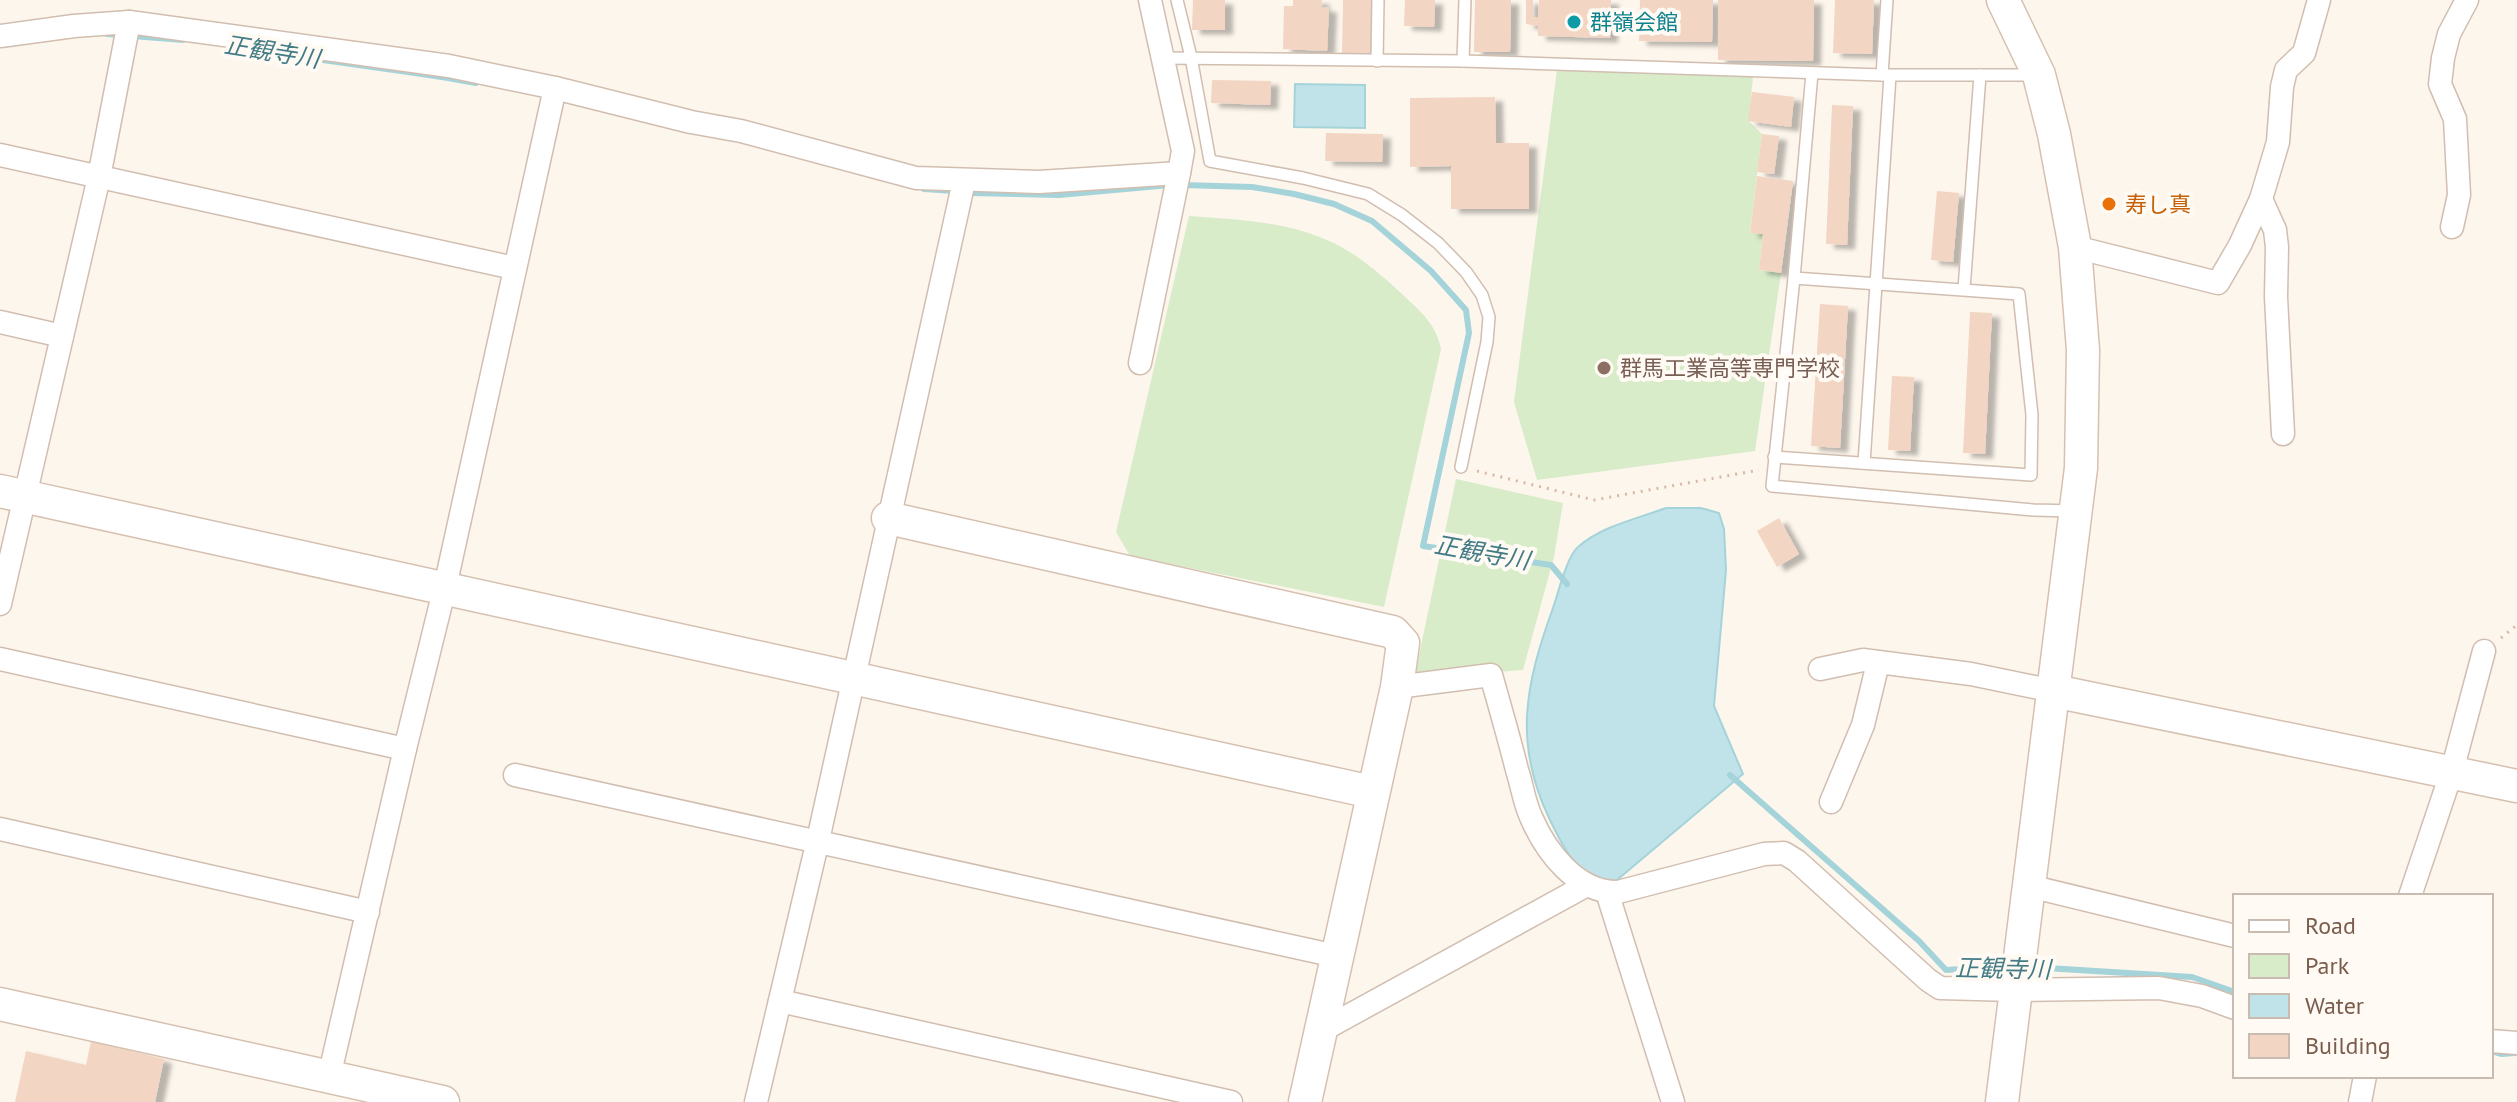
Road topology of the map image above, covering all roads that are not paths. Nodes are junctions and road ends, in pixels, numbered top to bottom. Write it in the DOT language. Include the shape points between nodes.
graph roads {
  1 [pos="1150,0"];
  2 [pos="1177,0"];
  3 [pos="1378,0"];
  4 [pos="1465,0"];
  5 [pos="1887,0"];
  6 [pos="2003,0"];
  7 [pos="2319,0"];
  8 [pos="2467,0"];
  9 [pos="129,22"];
  10 [pos="0,36"];
  11 [pos="1191,57"];
  12 [pos="1163,58"];
  13 [pos="1377,61"];
  14 [pos="1463,61"];
  15 [pos="1812,73"];
  16 [pos="1980,75"];
  17 [pos="2039,75"];
  18 [pos="1886,76"];
  19 [pos="555,88"];
  20 [pos="0,155"];
  21 [pos="1179,173"];
  22 [pos="99,177"];
  23 [pos="964,181"];
  24 [pos="2261,199"];
  25 [pos="2452,227"];
  26 [pos="2075,247"];
  27 [pos="514,268"];
  28 [pos="1794,278"];
  29 [pos="1878,282"];
  30 [pos="1964,289"];
  31 [pos="0,322"];
  32 [pos="62,336"];
  33 [pos="1140,363"];
  34 [pos="2283,434"];
  35 [pos="1774,462"];
  36 [pos="1864,463"];
  37 [pos="1461,467"];
  38 [pos="12,493"];
  39 [pos="2075,511"];
  40 [pos="888,518"];
  41 [pos="445,587"];
  42 [pos="0,604"];
  43 [pos="2484,651"];
  44 [pos="0,659"];
  45 [pos="1878,663"];
  46 [pos="1820,669"];
  47 [pos="853,679"];
  48 [pos="1397,687"];
  49 [pos="2054,691"];
  50 [pos="405,749"];
  51 [pos="2452,771"];
  52 [pos="515,775"];
  53 [pos="2517,786"];
  54 [pos="1372,792"];
  55 [pos="1831,802"];
  56 [pos="0,829"];
  57 [pos="818,840"];
  58 [pos="2029,886"];
  59 [pos="1596,889"];
  60 [pos="2411,894"];
  61 [pos="368,912"];
  62 [pos="2233,936"];
  63 [pos="1336,956"];
  64 [pos="2014,990"];
  65 [pos="780,1001"];
  66 [pos="0,1004"];
  67 [pos="2233,1007"];
  68 [pos="1319,1032"];
  69 [pos="2493,1041"];
  70 [pos="2517,1043"];
  71 [pos="329,1077"];
  72 [pos="2365,1078"];
  73 [pos="443,1102"];
  74 [pos="756,1102"];
  75 [pos="1231,1102"];
  76 [pos="1305,1102"];
  77 [pos="1673,1102"];
  78 [pos="2002,1102"];
  79 [pos="2360,1102"];
  1 -- 12 [label="street"];
  2 -- 11 [label="lane"];
  3 -- 13 [label="lane"];
  4 -- 14 [label="lane"];
  5 -- 18 [label="lane"];
  6 -- 17 [label="street"];
  7 -- 24 [label="street" via="2304,53 2286,70 2278,142"];
  8 -- 25 [label="street" via="2449,34 2440,84 2455,119 2459,195"];
  9 -- 10 [label="street"];
  9 -- 19 [label="street" via="449,66"];
  9 -- 22 [label="street"];
  11 -- 12 [label="lane"];
  11 -- 13 [label="lane"];
  11 -- 37 [label="lane" via="1210,161 1368,194 1438,243 1482,295 1489,317 1487,342"];
  12 -- 21 [label="street" via="1183,151"];
  13 -- 14 [label="lane"];
  14 -- 15 [label="lane"];
  15 -- 18 [label="lane"];
  15 -- 28 [label="lane"];
  16 -- 17 [label="lane"];
  16 -- 18 [label="lane"];
  16 -- 30 [label="lane"];
  17 -- 26 [label="street"];
  18 -- 29 [label="lane"];
  19 -- 23 [label="street" via="916,178"];
  19 -- 27 [label="street"];
  20 -- 22 [label="street"];
  21 -- 23 [label="street"];
  21 -- 33 [label="street"];
  22 -- 27 [label="street"];
  22 -- 32 [label="street"];
  23 -- 40 [label="street"];
  24 -- 26 [label="street" via="2218,283"];
  24 -- 34 [label="street" via="2277,247"];
  26 -- 39 [label="street" via="2083,350"];
  27 -- 41 [label="street"];
  28 -- 29 [label="lane"];
  28 -- 35 [label="lane"];
  29 -- 30 [label="lane"];
  29 -- 36 [label="lane"];
  30 -- 36 [label="lane" via="2019,294 2032,415 2031,475"];
  31 -- 32 [label="street"];
  32 -- 38 [label="street"];
  35 -- 36 [label="lane"];
  35 -- 39 [label="lane" via="1772,486"];
  38 -- 41 [label="street"];
  38 -- 42 [label="street"];
  39 -- 49 [label="street"];
  40 -- 47 [label="street"];
  40 -- 48 [label="street" via="1393,632 1403,643"];
  41 -- 47 [label="street"];
  41 -- 50 [label="street"];
  43 -- 51 [label="street"];
  44 -- 50 [label="street"];
  45 -- 46 [label="street" via="1863,660"];
  45 -- 49 [label="street"];
  45 -- 55 [label="street" via="1863,725"];
  47 -- 54 [label="street"];
  47 -- 57 [label="street"];
  48 -- 54 [label="street"];
  48 -- 59 [label="street" via="1491,675 1531,817 1571,875"];
  49 -- 51 [label="street"];
  49 -- 58 [label="street"];
  50 -- 61 [label="street"];
  51 -- 53 [label="street"];
  51 -- 60 [label="street"];
  52 -- 57 [label="street"];
  54 -- 63 [label="street"];
  56 -- 61 [label="street"];
  57 -- 63 [label="street"];
  57 -- 65 [label="street"];
  58 -- 62 [label="street"];
  58 -- 64 [label="street"];
  59 -- 64 [label="street" via="1618,892 1784,853 1940,988"];
  59 -- 68 [label="street"];
  59 -- 77 [label="street"];
  61 -- 71 [label="street"];
  63 -- 68 [label="street"];
  64 -- 67 [label="street" via="2159,988"];
  64 -- 78 [label="street"];
  65 -- 74 [label="street"];
  65 -- 75 [label="street"];
  66 -- 71 [label="street"];
  68 -- 76 [label="street"];
  69 -- 70 [label="street"];
  71 -- 73 [label="street"];
  72 -- 79 [label="street"];
}
